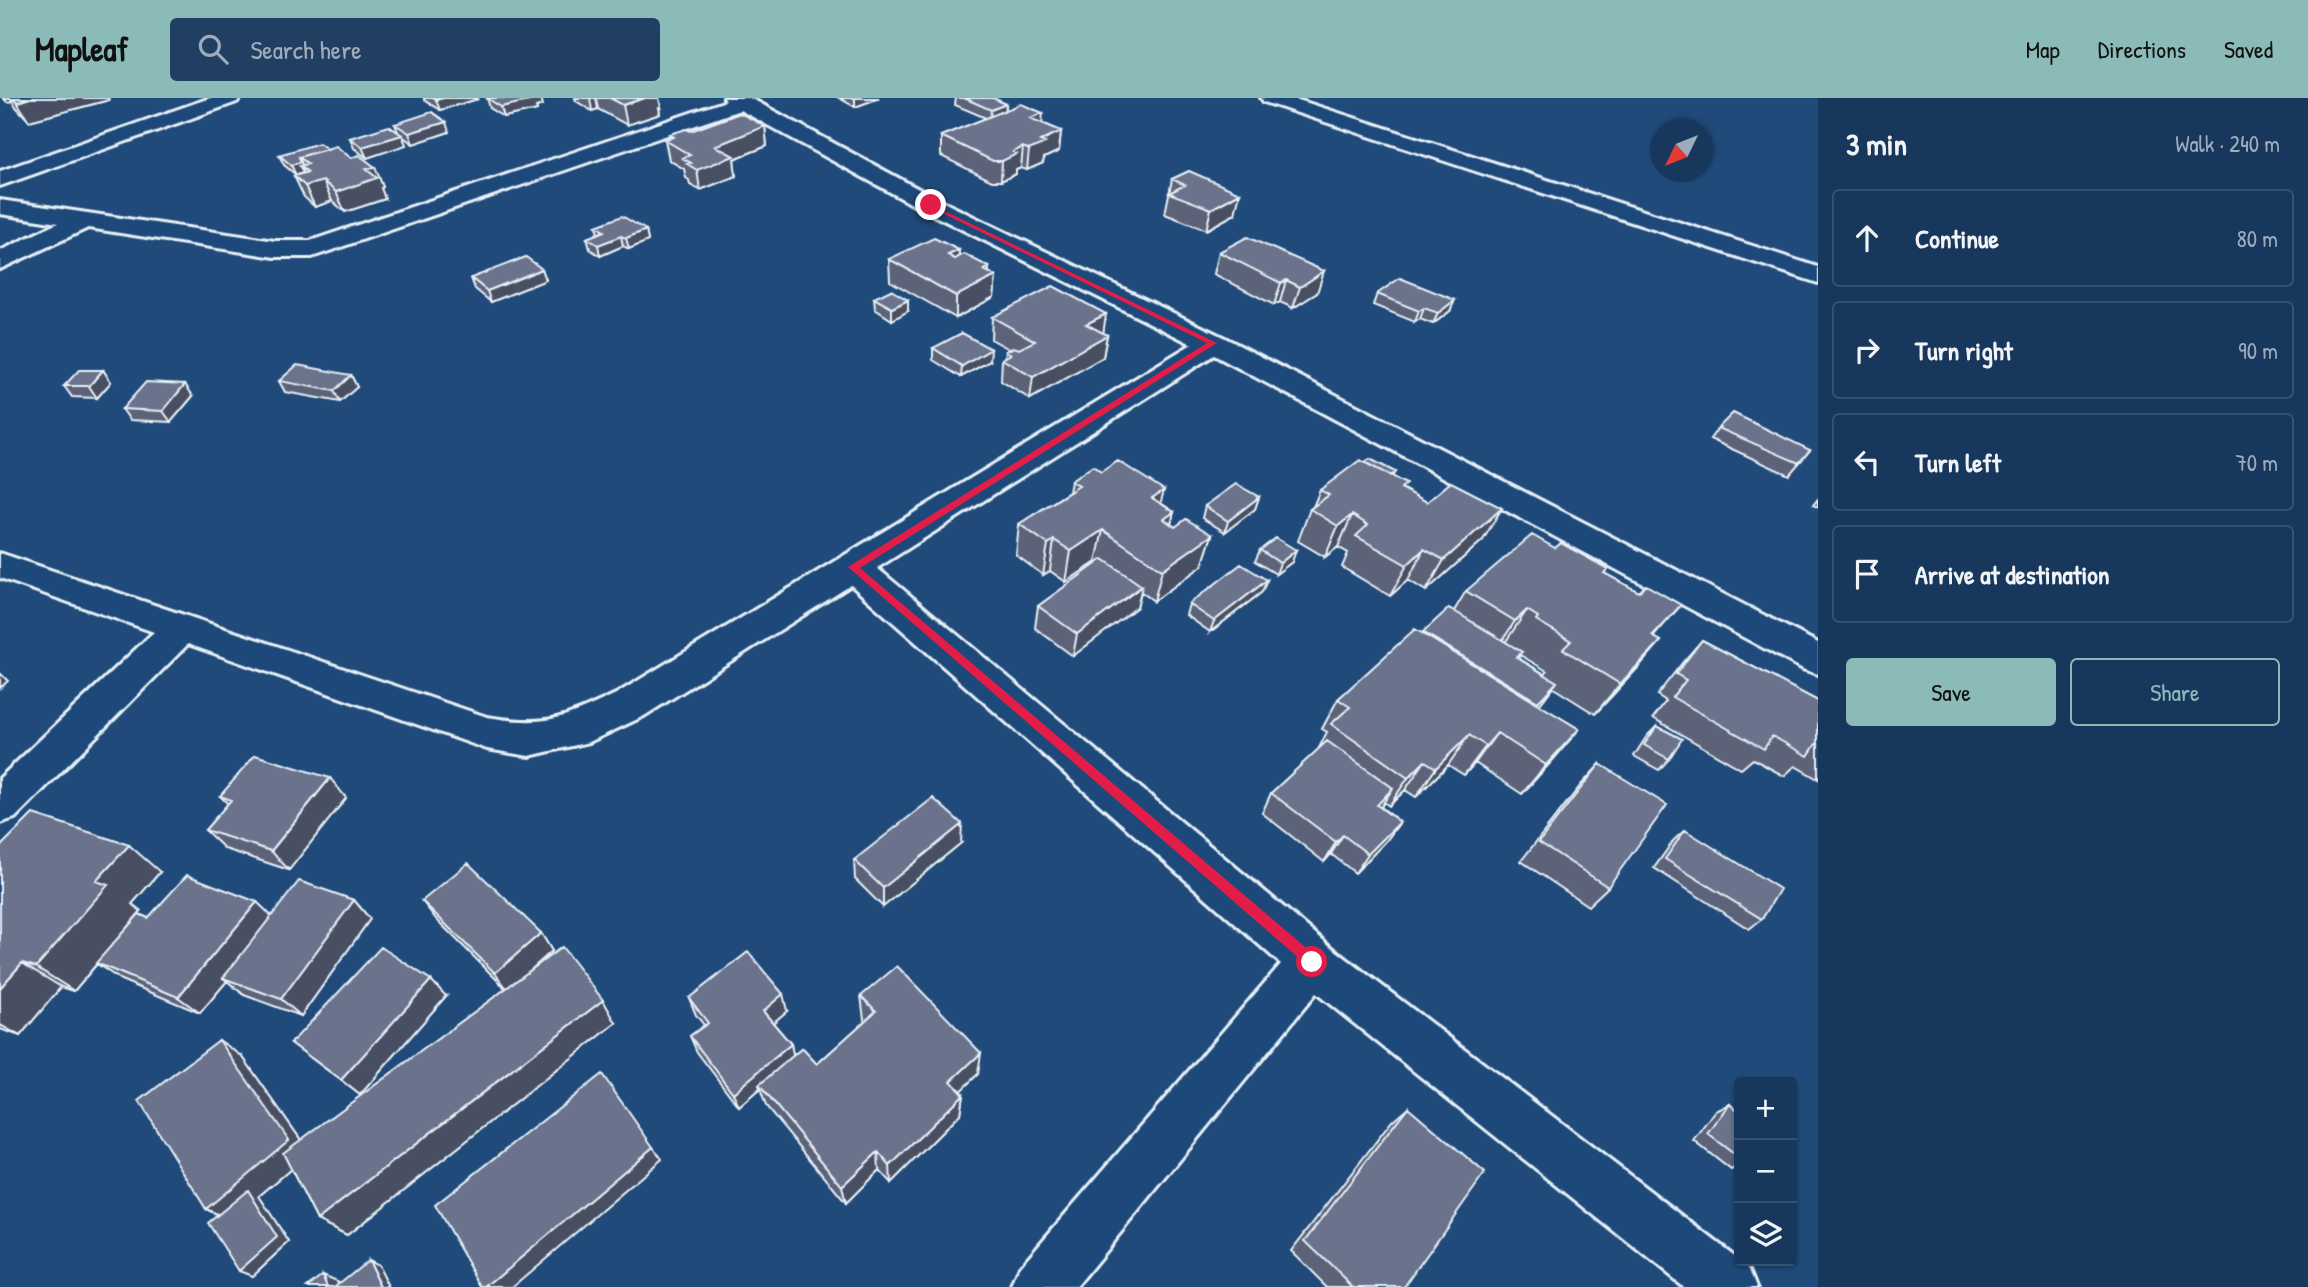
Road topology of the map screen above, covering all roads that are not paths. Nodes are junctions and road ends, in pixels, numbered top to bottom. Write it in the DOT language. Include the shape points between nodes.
graph roads {
  1 [pos="230,98"];
  2 [pos="1271,98"];
  3 [pos="738,100"];
  4 [pos="0,179"];
  5 [pos="0,207"];
  6 [pos="80,222"];
  7 [pos="0,261"];
  8 [pos="1818,275"];
  9 [pos="1213,343"];
  10 [pos="0,565"];
  11 [pos="853,567"];
  12 [pos="183,626"];
  13 [pos="1818,660"];
  14 [pos="0,805"];
  15 [pos="1312,962"];
  16 [pos="1040,1287"];
  17 [pos="1729,1287"];
  1 -- 4 [label="street"];
  2 -- 8 [label="street"];
  3 -- 6 [label="street" via="312,248 286,250"];
  3 -- 9 [label="street" via="931,205"];
  5 -- 6 [label="street"];
  6 -- 7 [label="street"];
  9 -- 11 [label="street"];
  9 -- 13 [label="street"];
  10 -- 12 [label="street"];
  11 -- 12 [label="street" via="630,705 575,731 529,740 487,733"];
  11 -- 15 [label="street"];
  12 -- 14 [label="street"];
  15 -- 16 [label="street"];
  15 -- 17 [label="street"];
}
